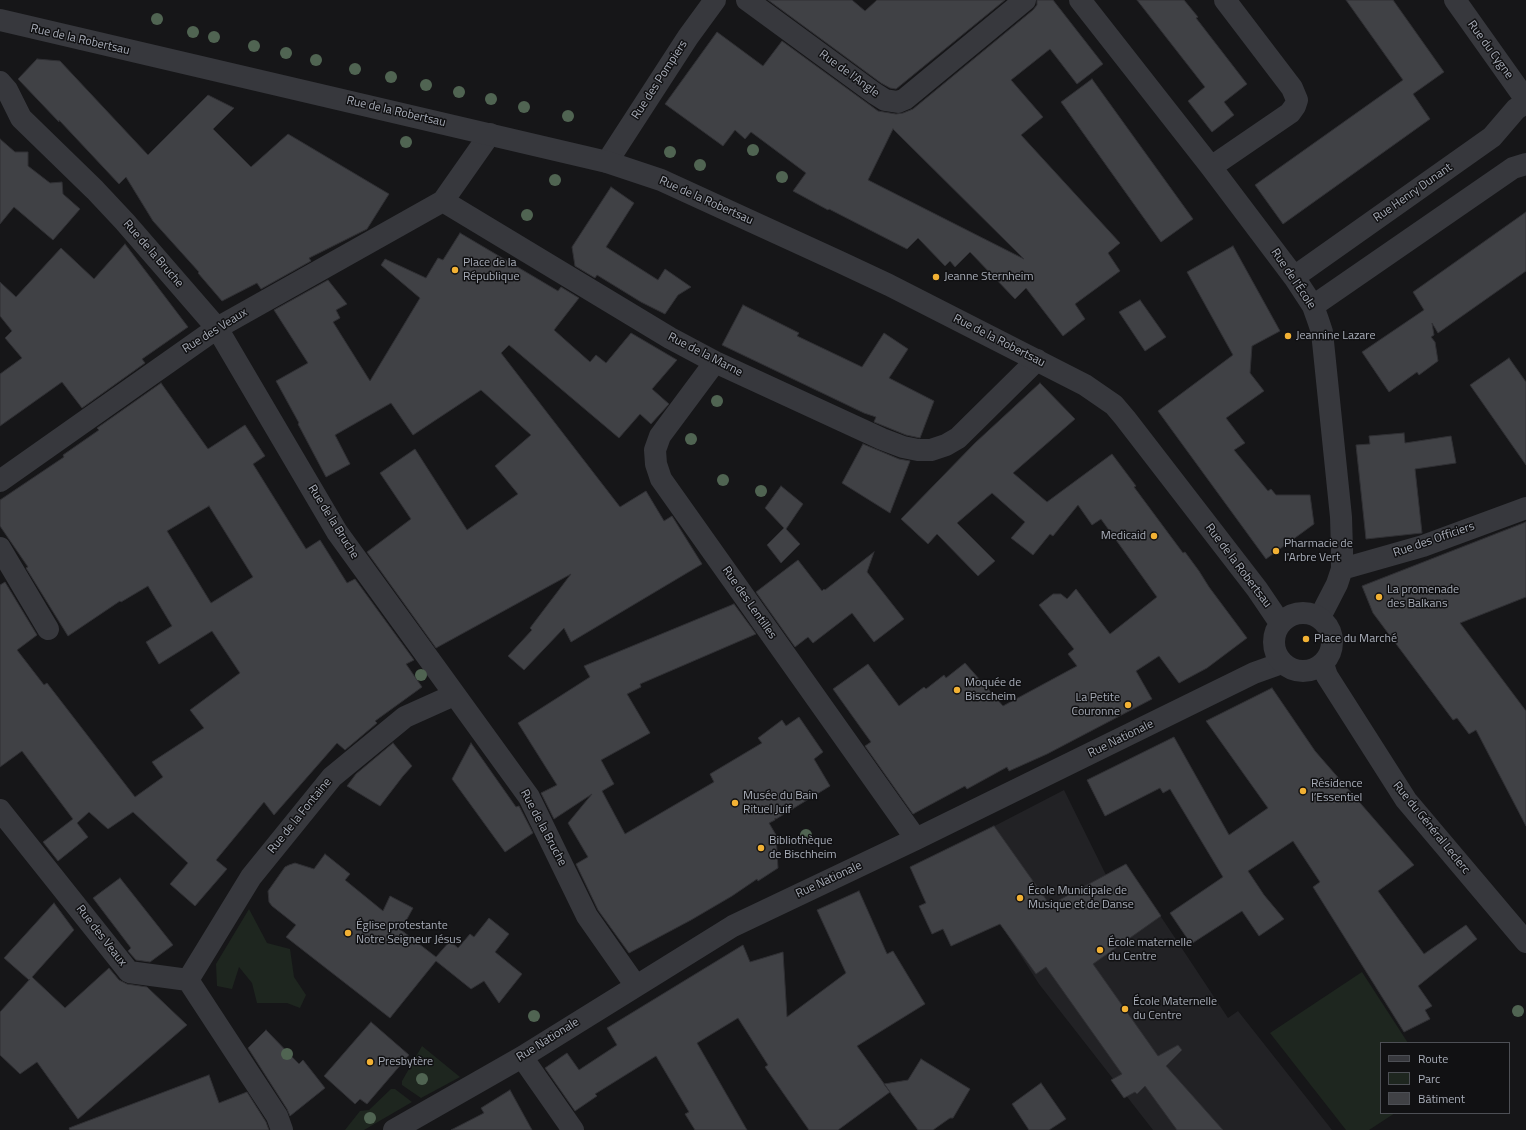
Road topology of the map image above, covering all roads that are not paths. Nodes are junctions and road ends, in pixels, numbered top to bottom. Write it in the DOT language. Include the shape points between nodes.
graph roads {
  1 [pos="714,0"];
  2 [pos="748,0"];
  3 [pos="1025,0"];
  4 [pos="1080,0"];
  5 [pos="1225,0"];
  6 [pos="1455,0"];
  7 [pos="0,20"];
  8 [pos="0,82"];
  9 [pos="1526,100"];
  10 [pos="1526,103"];
  11 [pos="490,134"];
  12 [pos="607,162"];
  13 [pos="1526,164"];
  14 [pos="1210,167"];
  15 [pos="443,201"];
  16 [pos="1294,277"];
  17 [pos="1313,306"];
  18 [pos="217,328"];
  19 [pos="1037,360"];
  20 [pos="715,362"];
  21 [pos="0,480"];
  22 [pos="1526,508"];
  23 [pos="0,548"];
  24 [pos="1342,569"];
  25 [pos="1320,617"];
  26 [pos="1280,623"];
  27 [pos="48,629"];
  28 [pos="1282,663"];
  29 [pos="1324,664"];
  30 [pos="454,695"];
  31 [pos="0,810"];
  32 [pos="916,839"];
  33 [pos="1526,942"];
  34 [pos="188,980"];
  35 [pos="636,986"];
  36 [pos="522,1057"];
  37 [pos="282,1130"];
  38 [pos="394,1130"];
  39 [pos="573,1130"];
  1 -- 12 [label="street, Rue des Pompiers"];
  2 -- 3 [label="street, Rue de l'Angle" via="874,93 885,100 898,102 905,99"];
  4 -- 14 [label="street, Rue de l'École"];
  5 -- 14 [label="street" via="1292,88 1297,100 1290,113"];
  6 -- 9 [label="street, Rue du Cygne"];
  7 -- 11 [label="street, Rue de la Robertsau"];
  8 -- 18 [label="street, Rue de la Bruche" via="7,90 21,118 115,212"];
  10 -- 16 [label="street, Rue Henry Dunant" via="1516,109 1492,137"];
  11 -- 12 [label="street, Rue de la Robertsau"];
  11 -- 15 [label="street"];
  12 -- 19 [label="street, Rue de la Robertsau" via="661,180 785,236 888,284"];
  13 -- 17 [label="street" via="1513,168"];
  14 -- 16 [label="street, Rue de l'École"];
  15 -- 18 [label="street, Rue des Veaux"];
  15 -- 20 [label="street, Rue de la Marne" via="670,338"];
  16 -- 17 [label="street, Rue de l'École"];
  17 -- 24 [label="street, Rue de l'École" via="1322,332 1341,517"];
  18 -- 21 [label="street, Rue des Veaux"];
  18 -- 30 [label="street, Rue de la Bruche" via="337,532"];
  19 -- 20 [label="street, Rue de la Marne" via="958,438 931,450 903,447 882,439"];
  19 -- 26 [label="street, Rue de la Robertsau" via="1085,385 1114,405 1247,576"];
  20 -- 32 [label="street, Rue des Lentilles" via="660,436 654,450 661,479"];
  22 -- 24 [label="street, Rue des Officiers" via="1423,546"];
  23 -- 27 [label="street"];
  24 -- 25 [label="street, Rue de l'École"];
  25 -- 26 [label="street" via="1304,612 1295,613"];
  25 -- 29 [label="street" via="1327,624 1333,642"];
  26 -- 28 [label="street" via="1274,638 1274,648"];
  28 -- 29 [label="street" via="1300,671"];
  28 -- 32 [label="street, Rue Nationale" via="1254,673"];
  29 -- 33 [label="street, Rue du Général Leclerc" via="1327,676 1406,800"];
  30 -- 34 [label="street, Rue de la Fontaine" via="405,717 332,777 251,877"];
  30 -- 35 [label="street, Rue de la Bruche" via="529,797 587,916"];
  31 -- 34 [label="street, Rue des Veaux" via="129,972"];
  32 -- 35 [label="street, Rue Nationale" via="733,926"];
  34 -- 37 [label="street" via="277,1116"];
  35 -- 36 [label="street, Rue Nationale"];
  36 -- 38 [label="street, Rue Nationale"];
  36 -- 39 [label="street"];
}
